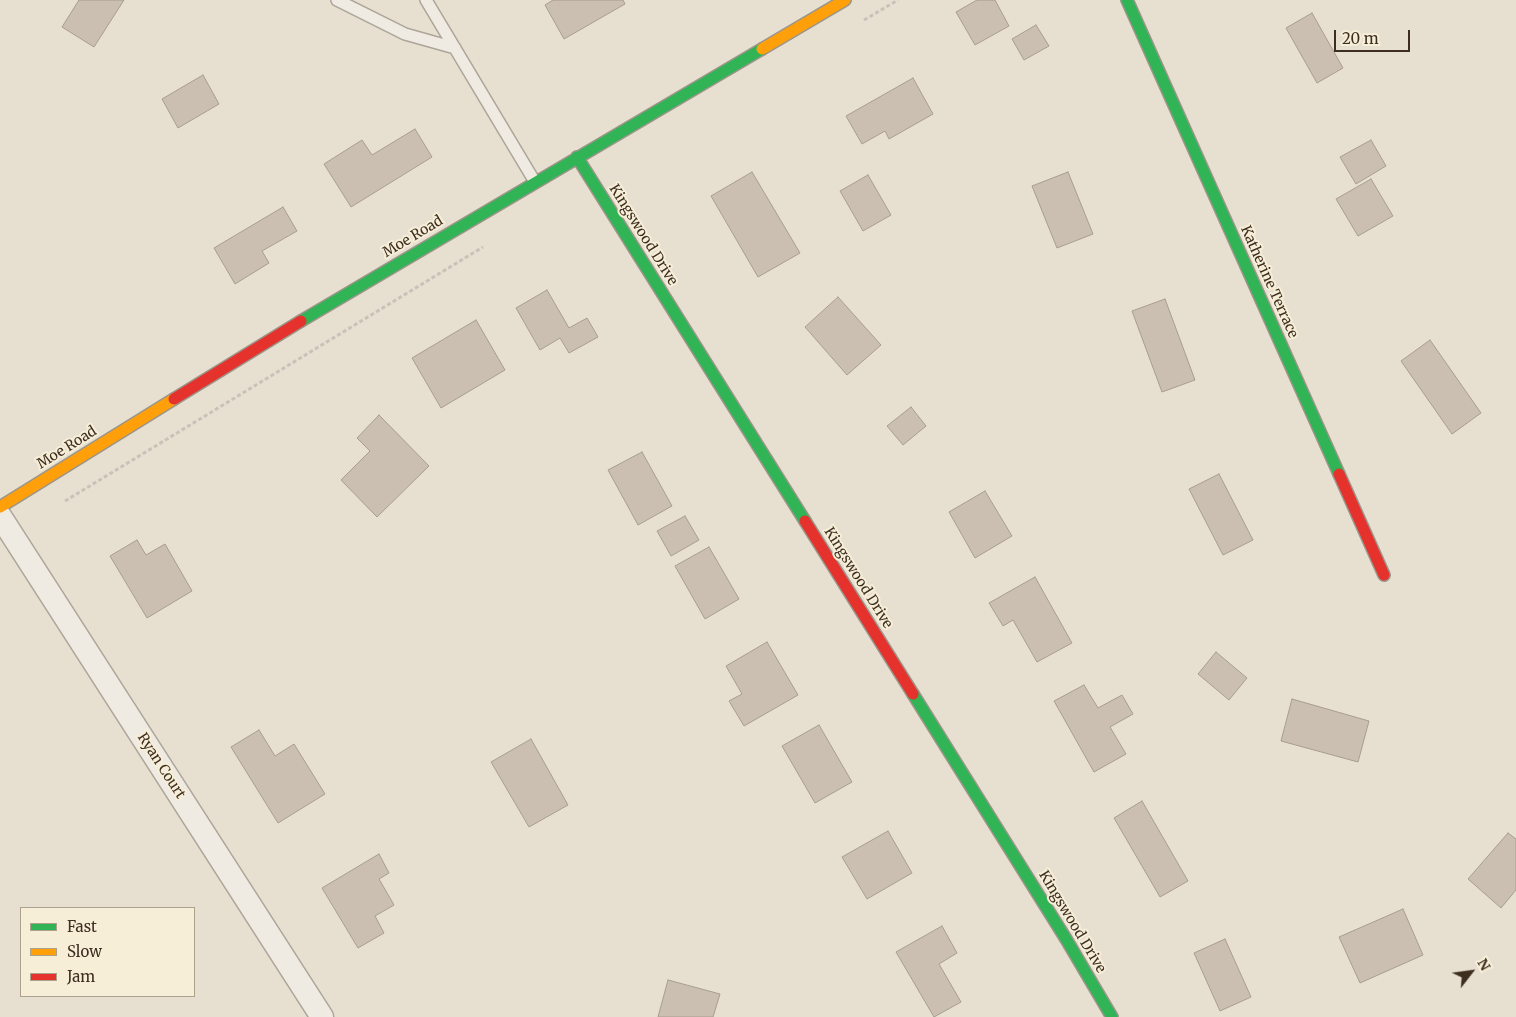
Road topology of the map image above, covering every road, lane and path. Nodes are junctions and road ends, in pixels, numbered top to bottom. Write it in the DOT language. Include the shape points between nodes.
graph roads {
  1 [pos="337,0"];
  2 [pos="426,0"];
  3 [pos="845,0"];
  4 [pos="898,0"];
  5 [pos="1126,0"];
  6 [pos="864,20"];
  7 [pos="455,48"];
  8 [pos="577,157"];
  9 [pos="535,182"];
  10 [pos="489,243"];
  11 [pos="58,505"];
  12 [pos="0,507"];
  13 [pos="0,516"];
  14 [pos="1384,576"];
  15 [pos="322,1017"];
  16 [pos="1112,1017"];
  1 -- 7 [label="lane" via="404,34"];
  2 -- 7 [label="lane"];
  3 -- 8 [label="street, Moe Road"];
  4 -- 6 [label="path"];
  5 -- 14 [label="street, Katherine Terrace"];
  7 -- 9 [label="lane"];
  8 -- 9 [label="street, Moe Road"];
  8 -- 16 [label="street, Kingswood Drive"];
  9 -- 12 [label="street, Moe Road" via="238,359"];
  10 -- 11 [label="path"];
  13 -- 15 [label="street, Ryan Court"];
}
